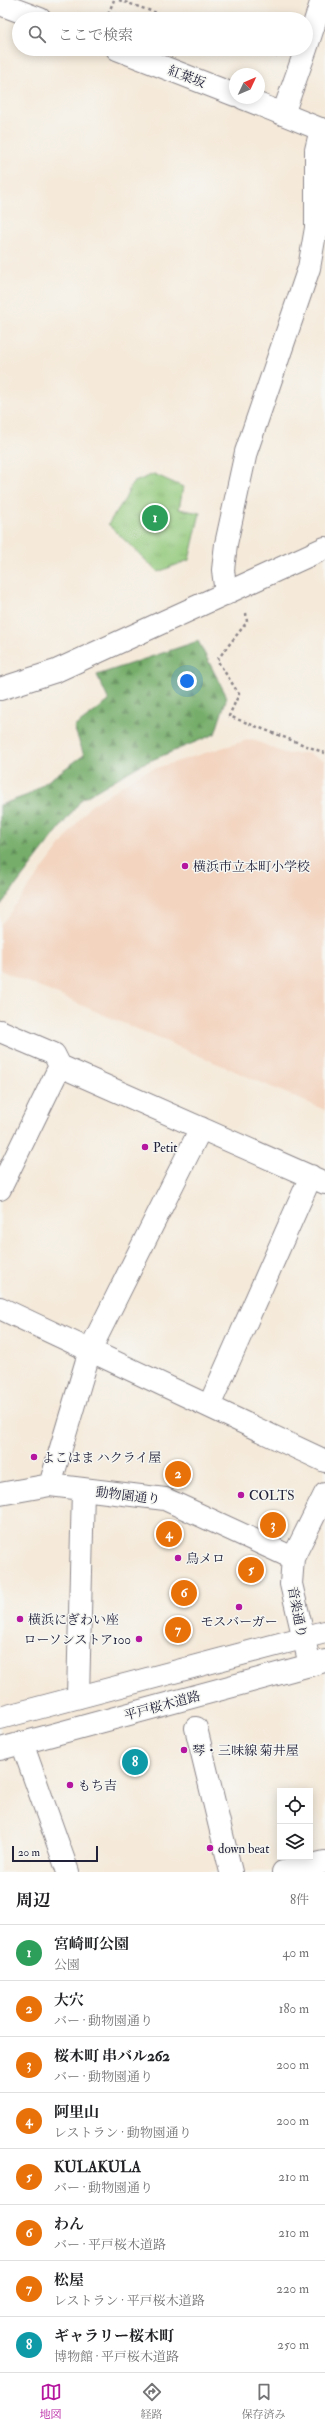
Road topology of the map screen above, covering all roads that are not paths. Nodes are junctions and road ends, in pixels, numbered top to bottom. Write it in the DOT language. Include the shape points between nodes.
graph roads {
  1 [pos="322,0"];
  2 [pos="0,4"];
  3 [pos="21,12"];
  4 [pos="313,28"];
  5 [pos="135,56"];
  6 [pos="304,56"];
  7 [pos="229,93"];
  8 [pos="258,104"];
  9 [pos="283,114"];
  10 [pos="323,130"];
  11 [pos="325,548"];
  12 [pos="235,589"];
  13 [pos="0,689"];
  14 [pos="0,1031"];
  15 [pos="60,1066"];
  16 [pos="201,1128"];
  17 [pos="318,1180"];
  18 [pos="0,1189"];
  19 [pos="0,1308"];
  20 [pos="90,1350"];
  21 [pos="209,1406"];
  22 [pos="325,1461"];
  23 [pos="50,1485"];
  24 [pos="83,1489"];
  25 [pos="0,1494"];
  26 [pos="325,1494"];
  27 [pos="293,1558"];
  28 [pos="325,1632"];
  29 [pos="302,1637"];
  30 [pos="317,1663"];
  31 [pos="78,1697"];
  32 [pos="0,1718"];
  33 [pos="196,1728"];
  34 [pos="22,1743"];
  35 [pos="0,1749"];
  36 [pos="325,1862"];
  37 [pos="68,1872"];
  38 [pos="231,1872"];
  39 [pos="283,1872"];
  1 -- 4 [label="street"];
  2 -- 3 [label="street"];
  5 -- 7 [label="street, 紅葉坂"];
  6 -- 9 [label="street"];
  8 -- 9 [label="street"];
  9 -- 10 [label="street"];
  10 -- 12 [label="street" via="316,150 316,228 309,268 246,452 226,544 223,570"];
  11 -- 12 [label="street"];
  12 -- 13 [label="street" via="56,671"];
  14 -- 15 [label="street" via="54,1054"];
  15 -- 16 [label="street"];
  15 -- 18 [label="street"];
  16 -- 17 [label="street"];
  16 -- 20 [label="street"];
  17 -- 21 [label="street"];
  19 -- 20 [label="street"];
  20 -- 21 [label="street"];
  20 -- 23 [label="street"];
  21 -- 22 [label="street"];
  23 -- 24 [label="street, 動物園通り"];
  23 -- 25 [label="street, 動物園通り"];
  24 -- 27 [label="street, 動物園通り" via="165,1499"];
  24 -- 31 [label="street"];
  26 -- 27 [label="street, 音楽通り"];
  27 -- 29 [label="street, 音楽通り" via="291,1584"];
  28 -- 29 [label="street"];
  29 -- 30 [label="street, 音楽通り"];
  29 -- 31 [label="street"];
  30 -- 34 [label="street, 平戸桜木道路"];
  31 -- 32 [label="street"];
  33 -- 38 [label="street"];
  34 -- 35 [label="street, 平戸桜木道路"];
  34 -- 37 [label="street"];
  36 -- 39 [label="street"];
}
